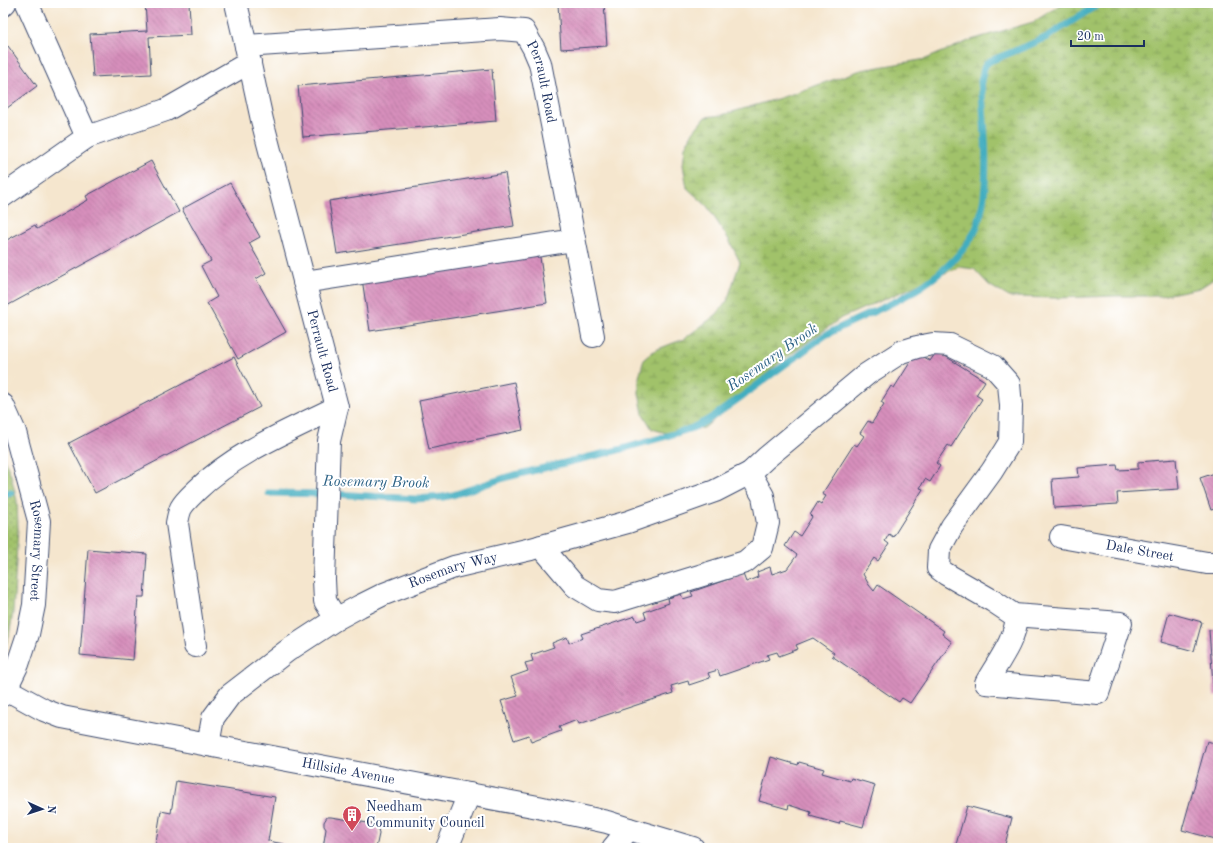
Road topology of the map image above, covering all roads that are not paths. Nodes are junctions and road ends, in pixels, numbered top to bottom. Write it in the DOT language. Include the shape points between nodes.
graph roads {
  1 [pos="27,3"];
  2 [pos="236,3"];
  3 [pos="248,54"];
  4 [pos="86,137"];
  5 [pos="3,196"];
  6 [pos="574,240"];
  7 [pos="304,282"];
  8 [pos="593,336"];
  9 [pos="3,405"];
  10 [pos="337,407"];
  11 [pos="750,473"];
  12 [pos="1062,537"];
  13 [pos="541,546"];
  14 [pos="1218,563"];
  15 [pos="1014,615"];
  16 [pos="336,619"];
  17 [pos="195,646"];
  18 [pos="5,692"];
  19 [pos="208,745"];
  20 [pos="469,794"];
  21 [pos="629,829"];
  22 [pos="447,848"];
  23 [pos="612,848"];
  24 [pos="693,848"];
  1 -- 4 [label="street"];
  2 -- 3 [label="street, Perrault Road"];
  3 -- 4 [label="street" via="166,110"];
  3 -- 6 [label="street, Perrault Road" via="500,29 524,31 540,63"];
  3 -- 7 [label="street, Perrault Road" via="262,120"];
  4 -- 5 [label="street"];
  6 -- 7 [label="street"];
  6 -- 8 [label="street, Perrault Road"];
  7 -- 10 [label="street, Perrault Road"];
  9 -- 18 [label="street, Rosemary Street" via="15,432 39,521 34,605 28,634"];
  10 -- 16 [label="street" via="329,441 324,579 325,601"];
  10 -- 17 [label="street, Perrault Road" via="267,442 222,469 210,477 181,508 177,523"];
  11 -- 13 [label="street, Rosemary Way" via="715,491 663,510"];
  11 -- 13 [label="street" via="764,496 768,523 762,548 745,562 615,602 598,600 575,586"];
  11 -- 15 [label="street, Rosemary Way" via="867,374 901,352 917,346 950,345 993,366 1008,384 1012,406 1010,442 949,532 939,550 938,568"];
  12 -- 14 [label="street, Dale Street"];
  13 -- 16 [label="street, Rosemary Way" via="454,566 384,594"];
  15 -- 15 [label="street" via="1017,617 1012,638 986,683 1098,693 1121,623"];
  16 -- 19 [label="street, Rosemary Way" via="287,651 230,695 213,718"];
  18 -- 19 [label="street, Hillside Avenue" via="62,717"];
  19 -- 20 [label="street, Hillside Avenue"];
  20 -- 21 [label="street, Hillside Avenue" via="600,820"];
  20 -- 22 [label="street"];
  21 -- 23 [label="street"];
  21 -- 24 [label="street, Hillside Avenue"];
}
